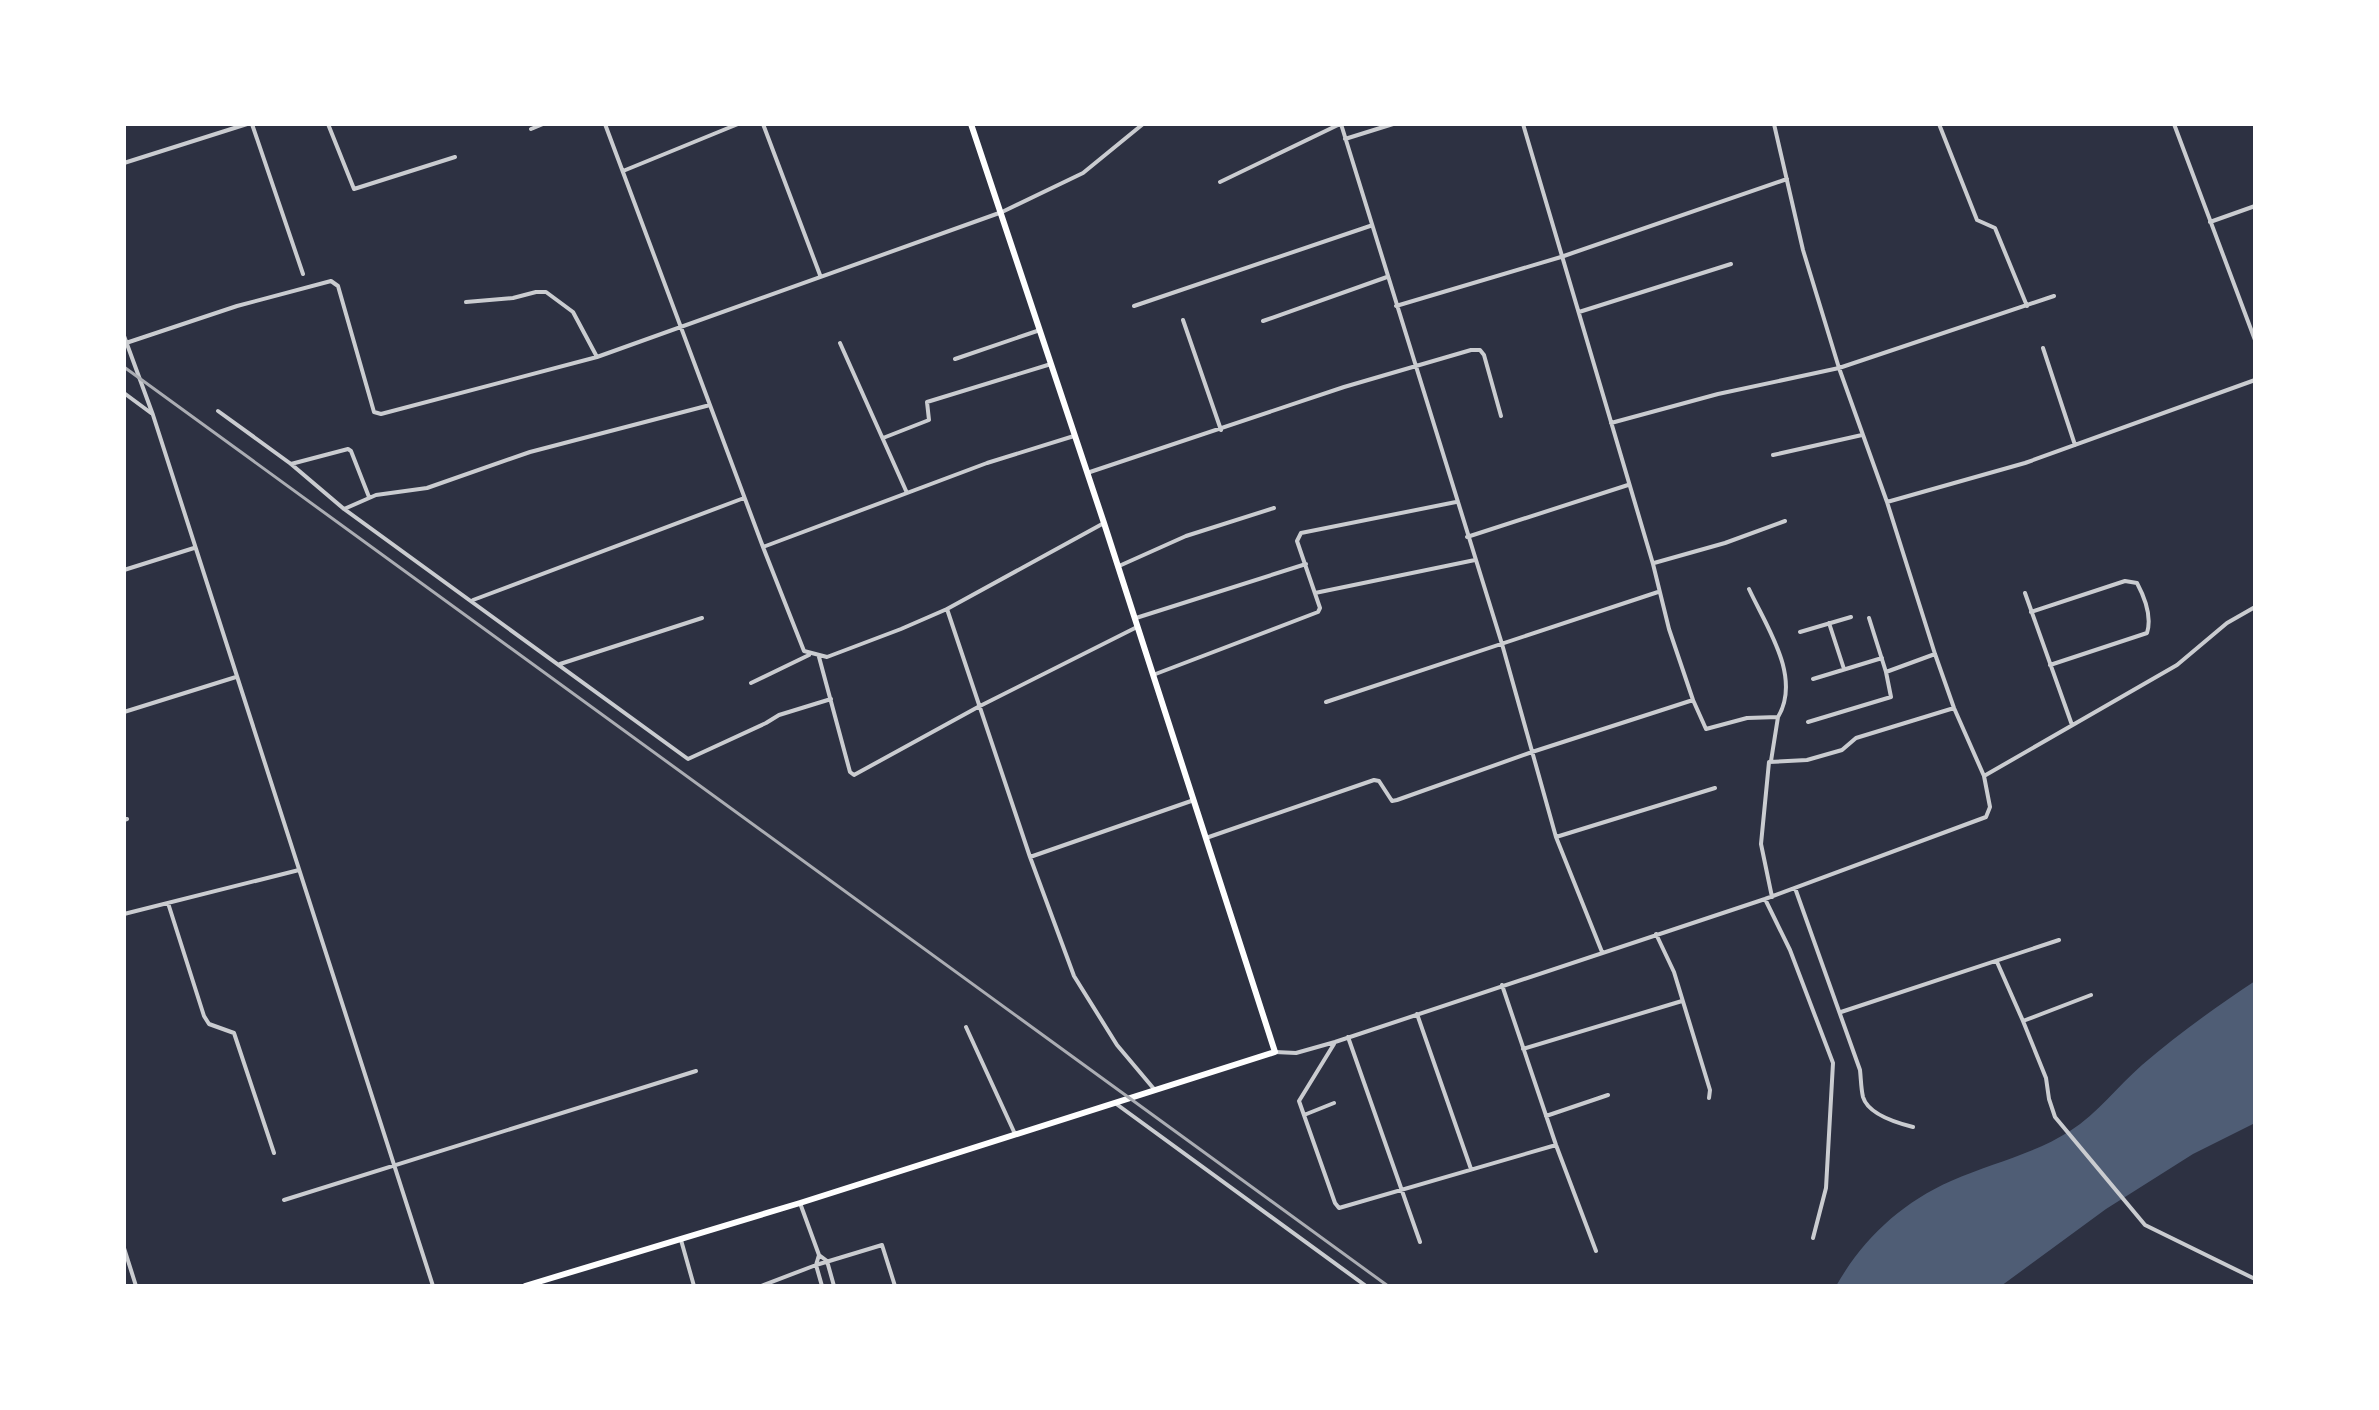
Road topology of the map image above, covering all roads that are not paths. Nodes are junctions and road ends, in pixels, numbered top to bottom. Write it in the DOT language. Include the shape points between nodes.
graph roads {
  1 [pos="249,124"];
  2 [pos="328,124"];
  3 [pos="543,124"];
  4 [pos="605,124"];
  5 [pos="738,124"];
  6 [pos="763,124"];
  7 [pos="971,124"];
  8 [pos="1143,124"];
  9 [pos="1341,124"];
  10 [pos="1393,124"];
  11 [pos="1523,124"];
  12 [pos="1774,124"];
  13 [pos="1939,124"];
  14 [pos="2174,124"];
  15 [pos="531,129"];
  16 [pos="1345,139"];
  17 [pos="455,157"];
  18 [pos="124,163"];
  19 [pos="623,171"];
  20 [pos="1787,179"];
  21 [pos="1220,182"];
  22 [pos="2255,206"];
  23 [pos="1002,212"];
  24 [pos="2210,222"];
  25 [pos="1371,226"];
  26 [pos="1561,257"];
  27 [pos="1731,264"];
  28 [pos="303,274"];
  29 [pos="820,275"];
  30 [pos="1387,277"];
  31 [pos="2054,296"];
  32 [pos="466,302"];
  33 [pos="1134,306"];
  34 [pos="1396,306"];
  35 [pos="2027,306"];
  36 [pos="1579,312"];
  37 [pos="1183,320"];
  38 [pos="1263,321"];
  39 [pos="682,327"];
  40 [pos="1040,330"];
  41 [pos="124,336"];
  42 [pos="2255,340"];
  43 [pos="126,343"];
  44 [pos="840,343"];
  45 [pos="2043,348"];
  46 [pos="597,357"];
  47 [pos="955,359"];
  48 [pos="1051,364"];
  49 [pos="1414,365"];
  50 [pos="1839,368"];
  51 [pos="2255,380"];
  52 [pos="124,393"];
  53 [pos="710,405"];
  54 [pos="218,411"];
  55 [pos="153,415"];
  56 [pos="1501,416"];
  57 [pos="1611,423"];
  58 [pos="1221,430"];
  59 [pos="1862,435"];
  60 [pos="1074,436"];
  61 [pos="883,438"];
  62 [pos="2075,445"];
  63 [pos="1773,455"];
  64 [pos="291,464"];
  65 [pos="1087,473"];
  66 [pos="1628,485"];
  67 [pos="907,493"];
  68 [pos="369,497"];
  69 [pos="744,498"];
  70 [pos="1456,502"];
  71 [pos="1887,502"];
  72 [pos="1274,508"];
  73 [pos="344,509"];
  74 [pos="1785,521"];
  75 [pos="1104,523"];
  76 [pos="1467,537"];
  77 [pos="763,547"];
  78 [pos="195,548"];
  79 [pos="1475,560"];
  80 [pos="1306,564"];
  81 [pos="1653,564"];
  82 [pos="1117,566"];
  83 [pos="124,570"];
  84 [pos="1749,589"];
  85 [pos="1659,592"];
  86 [pos="1315,593"];
  87 [pos="2025,593"];
  88 [pos="473,600"];
  89 [pos="2255,607"];
  90 [pos="947,609"];
  91 [pos="2031,612"];
  92 [pos="1851,617"];
  93 [pos="702,618"];
  94 [pos="1134,618"];
  95 [pos="1869,618"];
  96 [pos="1829,623"];
  97 [pos="1137,627"];
  98 [pos="1800,632"];
  99 [pos="1502,644"];
  100 [pos="1935,654"];
  101 [pos="809,655"];
  102 [pos="819,657"];
  103 [pos="1882,658"];
  104 [pos="560,664"];
  105 [pos="2050,665"];
  106 [pos="1844,669"];
  107 [pos="1886,672"];
  108 [pos="1153,675"];
  109 [pos="236,677"];
  110 [pos="1813,679"];
  111 [pos="751,683"];
  112 [pos="831,699"];
  113 [pos="1693,700"];
  114 [pos="1326,702"];
  115 [pos="978,707"];
  116 [pos="1954,708"];
  117 [pos="124,712"];
  118 [pos="1778,717"];
  119 [pos="1808,722"];
  120 [pos="2072,725"];
  121 [pos="1532,752"];
  122 [pos="1771,761"];
  123 [pos="1984,776"];
  124 [pos="1715,788"];
  125 [pos="1194,800"];
  126 [pos="1556,837"];
  127 [pos="1206,838"];
  128 [pos="1030,857"];
  129 [pos="299,870"];
  130 [pos="1795,888"];
  131 [pos="1772,897"];
  132 [pos="1765,899"];
  133 [pos="168,903"];
  134 [pos="124,914"];
  135 [pos="1656,934"];
  136 [pos="2059,940"];
  137 [pos="1602,952"];
  138 [pos="1997,962"];
  139 [pos="1502,985"];
  140 [pos="2091,995"];
  141 [pos="1683,1001"];
  142 [pos="1841,1012"];
  143 [pos="1417,1014"];
  144 [pos="2023,1021"];
  145 [pos="966,1027"];
  146 [pos="1348,1037"];
  147 [pos="1335,1042"];
  148 [pos="1523,1049"];
  149 [pos="1275,1052"];
  150 [pos="696,1071"];
  151 [pos="1154,1089"];
  152 [pos="1608,1095"];
  153 [pos="1709,1098"];
  154 [pos="1113,1102"];
  155 [pos="1334,1103"];
  156 [pos="1304,1115"];
  157 [pos="1546,1116"];
  158 [pos="1913,1127"];
  159 [pos="1015,1134"];
  160 [pos="1556,1145"];
  161 [pos="274,1153"];
  162 [pos="392,1164"];
  163 [pos="1471,1169"];
  164 [pos="1400,1191"];
  165 [pos="284,1200"];
  166 [pos="800,1203"];
  167 [pos="1813,1238"];
  168 [pos="681,1240"];
  169 [pos="1420,1242"];
  170 [pos="124,1248"];
  171 [pos="1596,1251"];
  172 [pos="819,1255"];
  173 [pos="827,1261"];
  174 [pos="816,1265"];
  175 [pos="2255,1279"];
  176 [pos="136,1286"];
  177 [pos="433,1286"];
  178 [pos="525,1286"];
  179 [pos="694,1286"];
  180 [pos="761,1286"];
  181 [pos="822,1286"];
  182 [pos="834,1286"];
  183 [pos="895,1286"];
  184 [pos="1366,1286"];
  1 -- 18 [label="street"];
  1 -- 28 [label="street"];
  2 -- 17 [label="street" via="354,189"];
  3 -- 15 [label="street"];
  4 -- 19 [label="street"];
  5 -- 19 [label="street"];
  6 -- 29 [label="street"];
  7 -- 23 [label="main road"];
  8 -- 23 [label="street" via="1083,173"];
  9 -- 16 [label="street"];
  9 -- 21 [label="street"];
  10 -- 16 [label="street"];
  11 -- 26 [label="street"];
  12 -- 20 [label="street"];
  13 -- 35 [label="street" via="1977,220 1995,228"];
  14 -- 24 [label="street"];
  16 -- 25 [label="street"];
  19 -- 39 [label="street"];
  20 -- 26 [label="street"];
  20 -- 50 [label="street"];
  22 -- 24 [label="street"];
  23 -- 29 [label="street"];
  23 -- 40 [label="main road"];
  24 -- 42 [label="street"];
  25 -- 30 [label="street"];
  25 -- 33 [label="street"];
  26 -- 34 [label="street"];
  26 -- 36 [label="street"];
  27 -- 36 [label="street"];
  29 -- 39 [label="street"];
  30 -- 34 [label="street"];
  30 -- 38 [label="street"];
  31 -- 35 [label="street"];
  32 -- 46 [label="street" via="546,292 573,312"];
  34 -- 49 [label="street"];
  35 -- 50 [label="street"];
  36 -- 57 [label="street"];
  37 -- 58 [label="street"];
  39 -- 46 [label="street"];
  39 -- 53 [label="street"];
  40 -- 47 [label="street"];
  40 -- 48 [label="main road"];
  41 -- 43 [label="street"];
  43 -- 46 [label="street" via="326,281 338,286 378,415"];
  43 -- 55 [label="street"];
  44 -- 61 [label="street"];
  45 -- 62 [label="street"];
  48 -- 60 [label="main road"];
  48 -- 61 [label="street" via="927,402 929,420"];
  49 -- 56 [label="street" via="1480,350"];
  49 -- 58 [label="street"];
  49 -- 70 [label="street"];
  50 -- 57 [label="street"];
  50 -- 59 [label="street"];
  51 -- 62 [label="street"];
  52 -- 55 [label="street"];
  53 -- 68 [label="street" via="530,452 431,487"];
  53 -- 69 [label="street"];
  54 -- 64 [label="street"];
  55 -- 78 [label="street"];
  57 -- 66 [label="street"];
  58 -- 65 [label="street"];
  59 -- 63 [label="street"];
  59 -- 71 [label="street"];
  60 -- 65 [label="main road"];
  60 -- 67 [label="street"];
  61 -- 67 [label="street"];
  62 -- 71 [label="street"];
  64 -- 68 [label="street" via="348,449"];
  64 -- 73 [label="street"];
  65 -- 75 [label="main road"];
  66 -- 76 [label="street"];
  66 -- 81 [label="street"];
  67 -- 77 [label="street"];
  68 -- 73 [label="street"];
  69 -- 77 [label="street"];
  69 -- 88 [label="street"];
  70 -- 76 [label="street"];
  70 -- 80 [label="street" via="1301,533 1297,541"];
  71 -- 100 [label="street"];
  72 -- 82 [label="street" via="1186,536"];
  73 -- 88 [label="street"];
  74 -- 81 [label="street"];
  75 -- 82 [label="main road"];
  75 -- 90 [label="street"];
  76 -- 79 [label="street"];
  77 -- 101 [label="street"];
  78 -- 83 [label="street"];
  78 -- 109 [label="street"];
  79 -- 86 [label="street"];
  79 -- 99 [label="street"];
  80 -- 86 [label="street"];
  80 -- 94 [label="street"];
  81 -- 85 [label="street"];
  82 -- 94 [label="main road"];
  84 -- 118 [label="street" via="1786,675"];
  85 -- 99 [label="street"];
  85 -- 113 [label="street"];
  86 -- 108 [label="street" via="1318,612"];
  87 -- 91 [label="street"];
  88 -- 104 [label="street"];
  89 -- 120 [label="street" via="2177,665"];
  90 -- 102 [label="street"];
  90 -- 115 [label="street"];
  91 -- 105 [label="street"];
  91 -- 105 [label="street" via="2125,581 2137,583 2141,590 2147,633"];
  92 -- 96 [label="street"];
  93 -- 104 [label="street"];
  94 -- 97 [label="main road"];
  95 -- 103 [label="street"];
  96 -- 98 [label="street"];
  96 -- 106 [label="street"];
  97 -- 108 [label="main road"];
  97 -- 115 [label="street"];
  99 -- 114 [label="street"];
  99 -- 121 [label="street"];
  100 -- 107 [label="street"];
  100 -- 116 [label="street"];
  101 -- 102 [label="street"];
  101 -- 111 [label="street"];
  102 -- 112 [label="street"];
  103 -- 106 [label="street"];
  103 -- 107 [label="street"];
  104 -- 112 [label="street" via="688,759 779,715"];
  105 -- 120 [label="street"];
  106 -- 110 [label="street"];
  107 -- 119 [label="street" via="1891,697"];
  108 -- 125 [label="main road"];
  109 -- 117 [label="street"];
  109 -- 129 [label="street"];
  112 -- 115 [label="street" via="854,775"];
  113 -- 118 [label="street" via="1706,729 1747,718"];
  113 -- 121 [label="street"];
  115 -- 128 [label="street"];
  116 -- 122 [label="street" via="1856,738 1842,750 1807,760"];
  116 -- 123 [label="street"];
  118 -- 122 [label="street"];
  120 -- 123 [label="street"];
  121 -- 126 [label="street"];
  121 -- 127 [label="street" via="1393,801 1374,780"];
  122 -- 131 [label="street" via="1761,844"];
  123 -- 130 [label="street" via="1990,807 1986,817"];
  124 -- 126 [label="street"];
  125 -- 127 [label="main road"];
  125 -- 128 [label="street"];
  126 -- 137 [label="street"];
  127 -- 149 [label="main road"];
  128 -- 151 [label="street" via="1074,976 1117,1045"];
  129 -- 133 [label="street"];
  129 -- 162 [label="street"];
  130 -- 131 [label="street"];
  130 -- 142 [label="street"];
  131 -- 132 [label="street"];
  132 -- 135 [label="street"];
  132 -- 167 [label="street" via="1833,1063 1826,1188"];
  133 -- 134 [label="street"];
  133 -- 161 [label="street" via="204,1016 209,1024 234,1033"];
  135 -- 137 [label="street"];
  135 -- 141 [label="street"];
  136 -- 138 [label="street"];
  137 -- 139 [label="street"];
  138 -- 142 [label="street"];
  138 -- 144 [label="street"];
  139 -- 143 [label="street"];
  139 -- 148 [label="street"];
  140 -- 144 [label="street"];
  141 -- 148 [label="street"];
  141 -- 153 [label="street"];
  142 -- 158 [label="street" via="1867,1104"];
  143 -- 146 [label="street"];
  143 -- 163 [label="street"];
  144 -- 175 [label="street" via="2055,1117 2130,1209 2156,1232"];
  145 -- 159 [label="street"];
  146 -- 147 [label="street"];
  146 -- 164 [label="street"];
  147 -- 149 [label="street" via="1296,1053"];
  147 -- 156 [label="street" via="1300,1096"];
  148 -- 157 [label="street"];
  149 -- 151 [label="main road"];
  150 -- 162 [label="street"];
  151 -- 154 [label="main road"];
  152 -- 157 [label="street"];
  154 -- 159 [label="main road"];
  154 -- 184 [label="street"];
  155 -- 156 [label="street"];
  156 -- 164 [label="street" via="1336,1206"];
  157 -- 160 [label="street"];
  159 -- 166 [label="main road"];
  160 -- 163 [label="street"];
  160 -- 171 [label="street"];
  162 -- 165 [label="street"];
  162 -- 177 [label="street"];
  163 -- 164 [label="street"];
  164 -- 169 [label="street"];
  166 -- 168 [label="main road"];
  166 -- 172 [label="street"];
  168 -- 178 [label="main road"];
  168 -- 179 [label="street"];
  170 -- 176 [label="street"];
  172 -- 173 [label="street"];
  172 -- 174 [label="street"];
  173 -- 174 [label="street"];
  173 -- 182 [label="street"];
  173 -- 183 [label="street" via="882,1245"];
  174 -- 180 [label="street"];
  174 -- 181 [label="street"];
}
